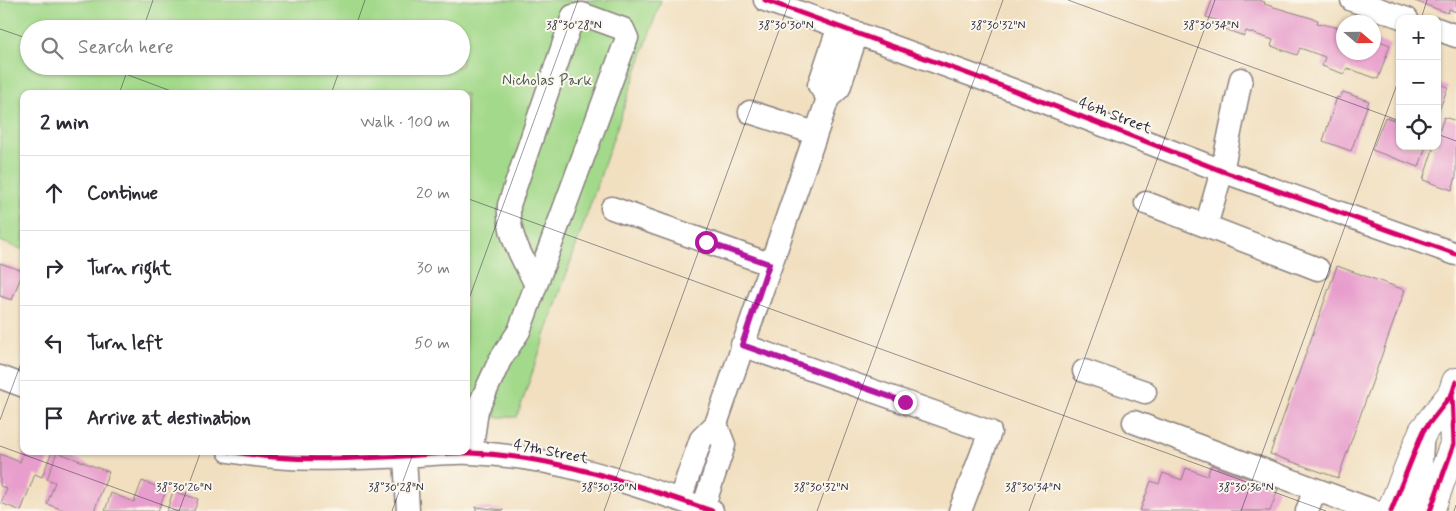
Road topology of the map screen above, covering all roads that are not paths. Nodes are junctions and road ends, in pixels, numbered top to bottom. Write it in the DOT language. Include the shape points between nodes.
graph roads {
  1 [pos="765,0"];
  2 [pos="1352,0"];
  3 [pos="815,8"];
  4 [pos="1396,15"];
  5 [pos="848,29"];
  6 [pos="1441,30"];
  7 [pos="1456,36"];
  8 [pos="1242,79"];
  9 [pos="750,112"];
  10 [pos="816,133"];
  11 [pos="1222,171"];
  12 [pos="1146,203"];
  13 [pos="612,208"];
  14 [pos="1206,226"];
  15 [pos="511,235"];
  16 [pos="550,245"];
  17 [pos="1456,254"];
  18 [pos="769,264"];
  19 [pos="1318,269"];
  20 [pos="535,283"];
  21 [pos="742,345"];
  22 [pos="1084,370"];
  23 [pos="0,377"];
  24 [pos="20,384"];
  25 [pos="1455,391"];
  26 [pos="1145,392"];
  27 [pos="1134,422"];
  28 [pos="716,424"];
  29 [pos="1422,431"];
  30 [pos="471,453"];
  31 [pos="259,455"];
  32 [pos="427,455"];
  33 [pos="405,456"];
  34 [pos="1315,489"];
  35 [pos="680,499"];
  36 [pos="707,509"];
  37 [pos="408,511"];
  38 [pos="960,511"];
  39 [pos="1307,511"];
  40 [pos="1374,511"];
  41 [pos="1391,511"];
  42 [pos="1410,511"];
  43 [pos="1430,511"];
  1 -- 3 [label="street, 46th Street"];
  2 -- 4 [label="street"];
  3 -- 5 [label="street, 46th Street"];
  5 -- 10 [label="street" via="838,88 828,98"];
  5 -- 11 [label="street, 46th Street"];
  6 -- 7 [label="street"];
  8 -- 11 [label="street"];
  9 -- 10 [label="street"];
  10 -- 18 [label="street"];
  11 -- 14 [label="street"];
  11 -- 17 [label="street, 46th Street"];
  12 -- 14 [label="street"];
  13 -- 18 [label="street"];
  14 -- 19 [label="street"];
  15 -- 16 [label="street"];
  15 -- 16 [label="street" via="509,205 573,16 582,14 624,29 627,38"];
  15 -- 20 [label="street"];
  16 -- 20 [label="street"];
  18 -- 21 [label="street"];
  20 -- 30 [label="street" via="519,331 500,360 476,410"];
  21 -- 28 [label="street"];
  21 -- 38 [label="street" via="990,432"];
  22 -- 26 [label="street"];
  23 -- 24 [label="street"];
  25 -- 29 [label="main road"];
  25 -- 43 [label="main road" via="1454,444"];
  27 -- 34 [label="street"];
  28 -- 35 [label="street" via="700,439"];
  28 -- 36 [label="street" via="724,445"];
  29 -- 41 [label="main road"];
  29 -- 42 [label="street" via="1420,482"];
  30 -- 35 [label="street, 47th Street" via="523,458 591,472"];
  31 -- 33 [label="street, 47th Street" via="282,458"];
  32 -- 33 [label="street, 47th Street"];
  33 -- 37 [label="street"];
  34 -- 39 [label="street"];
  34 -- 40 [label="street"];
  35 -- 36 [label="street, 47th Street"];
}
